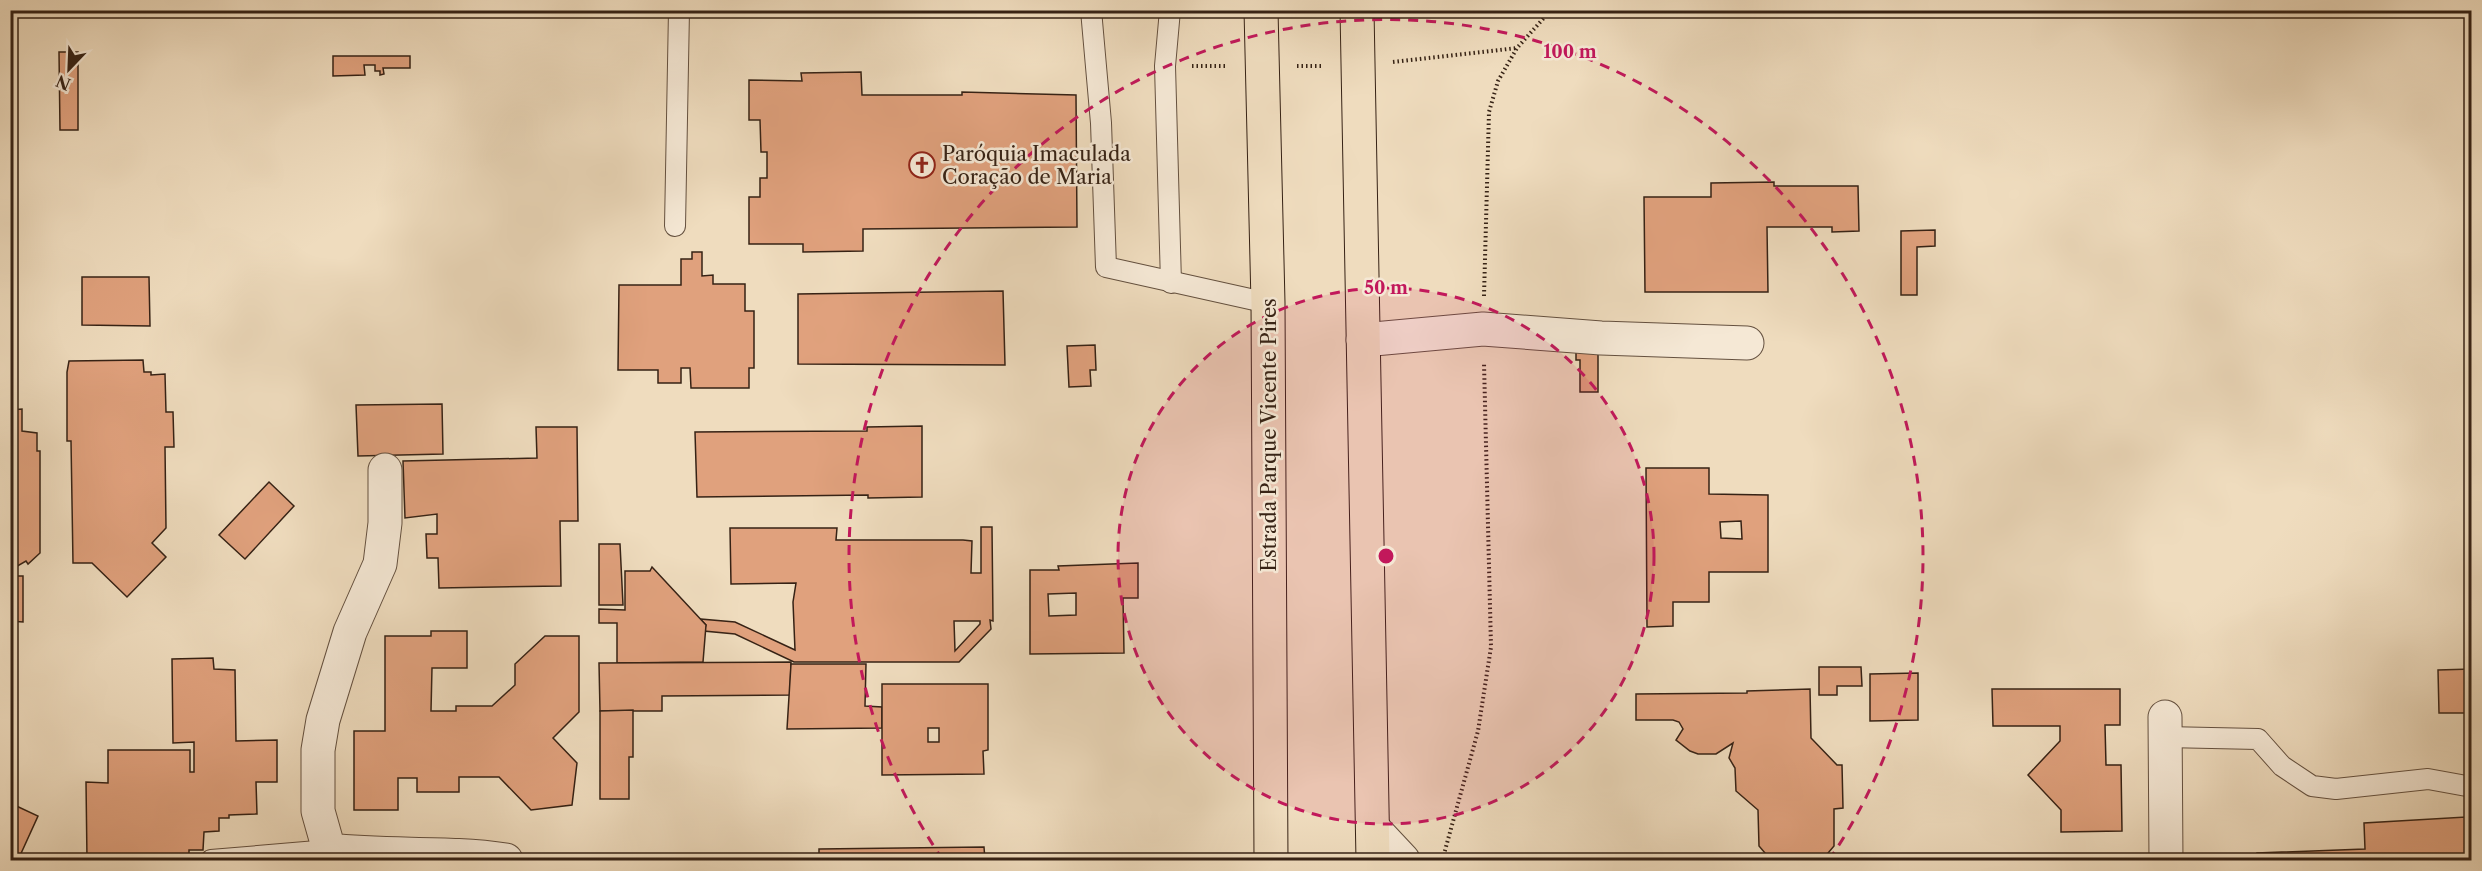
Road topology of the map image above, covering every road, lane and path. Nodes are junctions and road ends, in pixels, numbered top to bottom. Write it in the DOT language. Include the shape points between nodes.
graph roads {
  1 [pos="678,10"];
  2 [pos="1091,10"];
  3 [pos="1170,10"];
  4 [pos="1261,10"];
  5 [pos="1357,10"];
  6 [pos="1551,10"];
  7 [pos="675,226"];
  8 [pos="1171,283"];
  9 [pos="1268,303"];
  10 [pos="1483,329"];
  11 [pos="1363,340"];
  12 [pos="1747,343"];
  13 [pos="385,470"];
  14 [pos="2165,727"];
  15 [pos="2472,787"];
  16 [pos="1373,828"];
  17 [pos="329,850"];
  18 [pos="211,861"];
  19 [pos="506,861"];
  20 [pos="1271,861"];
  21 [pos="1373,861"];
  22 [pos="1403,861"];
  23 [pos="1444,861"];
  24 [pos="2166,861"];
  1 -- 7 [label="lane"];
  2 -- 8 [label="lane" via="1101,123 1106,267"];
  3 -- 8 [label="lane" via="1165,66"];
  4 -- 9 [label="main road, Estrada Parque Vicente Pires"];
  5 -- 11 [label="main road"];
  6 -- 10 [label="path" via="1518,48 1498,81 1488,112"];
  8 -- 9 [label="lane"];
  9 -- 20 [label="main road, Estrada Parque Vicente Pires"];
  10 -- 11 [label="street"];
  10 -- 12 [label="street"];
  10 -- 23 [label="path" via="1491,647 1478,731"];
  11 -- 16 [label="main road"];
  13 -- 17 [label="street" via="380,564 350,632 323,720 318,750 318,811"];
  14 -- 15 [label="lane" via="2258,739 2282,766 2312,786 2336,789 2428,779"];
  14 -- 24 [label="street"];
  16 -- 21 [label="main road"];
  16 -- 22 [label="street"];
  17 -- 18 [label="lane"];
  17 -- 19 [label="street" via="444,854"];
}
